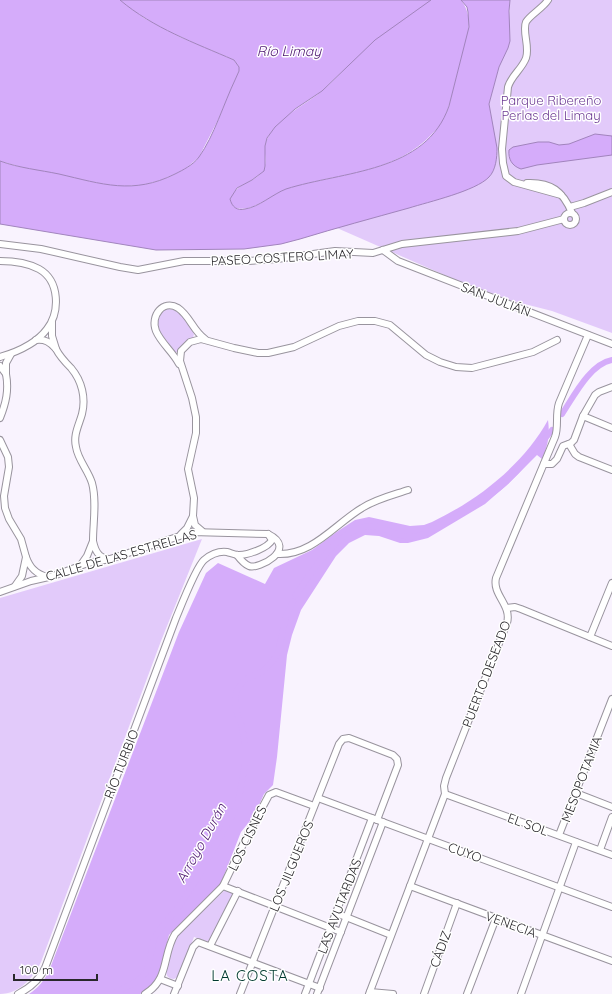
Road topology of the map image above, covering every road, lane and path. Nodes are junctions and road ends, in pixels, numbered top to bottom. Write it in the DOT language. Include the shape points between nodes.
graph roads {
  1 [pos="548,0"];
  2 [pos="612,192"];
  3 [pos="571,210"];
  4 [pos="564,219"];
  5 [pos="0,244"];
  6 [pos="383,250"];
  7 [pos="0,261"];
  8 [pos="52,321"];
  9 [pos="588,335"];
  10 [pos="36,340"];
  11 [pos="206,340"];
  12 [pos="557,340"];
  13 [pos="612,344"];
  14 [pos="56,349"];
  15 [pos="12,354"];
  16 [pos="0,358"];
  17 [pos="0,366"];
  18 [pos="181,367"];
  19 [pos="6,374"];
  20 [pos="612,387"];
  21 [pos="583,416"];
  22 [pos="0,418"];
  23 [pos="612,428"];
  24 [pos="0,440"];
  25 [pos="569,444"];
  26 [pos="544,464"];
  27 [pos="612,470"];
  28 [pos="408,490"];
  29 [pos="193,516"];
  30 [pos="204,532"];
  31 [pos="268,534"];
  32 [pos="174,538"];
  33 [pos="93,541"];
  34 [pos="277,554"];
  35 [pos="237,555"];
  36 [pos="26,557"];
  37 [pos="110,559"];
  38 [pos="78,567"];
  39 [pos="47,577"];
  40 [pos="612,583"];
  41 [pos="12,588"];
  42 [pos="0,592"];
  43 [pos="507,608"];
  44 [pos="590,637"];
  45 [pos="612,646"];
  46 [pos="612,700"];
  47 [pos="397,759"];
  48 [pos="576,793"];
  49 [pos="444,794"];
  50 [pos="318,798"];
  51 [pos="314,806"];
  52 [pos="612,807"];
  53 [pos="612,817"];
  54 [pos="378,820"];
  55 [pos="559,835"];
  56 [pos="428,839"];
  57 [pos="576,842"];
  58 [pos="600,850"];
  59 [pos="612,855"];
  60 [pos="224,886"];
  61 [pos="410,886"];
  62 [pos="559,887"];
  63 [pos="238,891"];
  64 [pos="457,904"];
  65 [pos="275,906"];
  66 [pos="612,907"];
  67 [pos="336,913"];
  68 [pos="347,917"];
  69 [pos="496,918"];
  70 [pos="330,928"];
  71 [pos="341,932"];
  72 [pos="391,935"];
  73 [pos="542,935"];
  74 [pos="210,946"];
  75 [pos="612,961"];
  76 [pos="252,962"];
  77 [pos="160,979"];
  78 [pos="309,984"];
  79 [pos="178,986"];
  80 [pos="319,991"];
  81 [pos="369,993"];
  82 [pos="18,994"];
  83 [pos="145,994"];
  84 [pos="174,994"];
  85 [pos="240,994"];
  86 [pos="305,994"];
  87 [pos="393,994"];
  88 [pos="424,994"];
  89 [pos="467,994"];
  90 [pos="520,994"];
  1 -- 3 [label="street" via="526,23 527,53 509,84 502,149 503,168 511,181 544,184 553,188 566,199"];
  2 -- 3 [label="street"];
  3 -- 4 [label="street, PASEO COSTERO LIMAY"];
  3 -- 4 [label="street, PASEO COSTERO LIMAY" via="576,218 574,223 566,224"];
  4 -- 6 [label="street, PASEO COSTERO LIMAY" via="518,231 406,243"];
  5 -- 6 [label="street, PASEO COSTERO LIMAY" via="41,249 138,270 178,262 277,259 335,251 370,254"];
  6 -- 9 [label="street, SAN JULIÁN" via="398,261"];
  7 -- 8 [label="street" via="30,266 47,275 54,288 56,300"];
  8 -- 10 [label="street"];
  8 -- 14 [label="street" via="52,336"];
  9 -- 13 [label="street, SAN JULIÁN"];
  9 -- 26 [label="street, PUERTO DESEADO" via="559,403 556,433"];
  10 -- 14 [label="street" via="48,342"];
  10 -- 15 [label="street"];
  11 -- 12 [label="street" via="234,348 268,353 294,347 339,326 375,320 390,325 426,355 440,362 472,368 533,352"];
  11 -- 18 [label="street" via="196,340 185,346 180,356"];
  11 -- 18 [label="street" via="198,334 178,308 168,306 155,314 156,332"];
  14 -- 33 [label="street" via="73,371 83,392 83,408 75,441 78,456 93,488"];
  15 -- 16 [label="street"];
  15 -- 19 [label="street" via="6,363"];
  17 -- 19 [label="street"];
  18 -- 29 [label="street" via="190,389 196,417 196,433 188,469 194,498"];
  19 -- 22 [label="street" via="7,396"];
  20 -- 21 [label="street" via="595,395"];
  21 -- 23 [label="street"];
  21 -- 25 [label="street" via="574,440"];
  24 -- 36 [label="street" via="8,456 9,467 4,496 5,508 21,539"];
  25 -- 26 [label="street" via="562,446 554,462"];
  25 -- 27 [label="street" via="579,457"];
  26 -- 43 [label="street, PUERTO DESEADO" via="496,578 496,588"];
  28 -- 34 [label="street" via="362,508 306,548 291,554"];
  29 -- 30 [label="street" via="197,528"];
  29 -- 32 [label="street" via="187,528"];
  30 -- 31 [label="street, CALLE DE LAS ESTRELLAS"];
  30 -- 32 [label="street, CALLE DE LAS ESTRELLAS" via="192,532"];
  31 -- 34 [label="street" via="277,542"];
  31 -- 35 [label="street" via="272,540 270,544"];
  32 -- 37 [label="street, CALLE DE LAS ESTRELLAS"];
  33 -- 37 [label="street" via="100,556"];
  33 -- 38 [label="street" via="87,556"];
  34 -- 35 [label="street" via="273,559 251,567"];
  35 -- 82 [label="street, RÍO TURBIO" via="218,552 206,558 199,567 176,618 45,968 34,984"];
  36 -- 39 [label="street" via="32,569"];
  36 -- 41 [label="street" via="22,576"];
  37 -- 38 [label="street, CALLE DE LAS ESTRELLAS"];
  38 -- 39 [label="street, CALLE DE LAS ESTRELLAS"];
  39 -- 41 [label="street, CALLE DE LAS ESTRELLAS"];
  40 -- 44 [label="street"];
  41 -- 42 [label="street, CALLE DE LAS ESTRELLAS"];
  43 -- 44 [label="street" via="521,609"];
  43 -- 49 [label="street, PUERTO DESEADO" via="507,622 446,778"];
  44 -- 45 [label="street"];
  46 -- 48 [label="street, MESOPOTAMIA"];
  47 -- 50 [label="street, LOS JILGUEROS" via="393,755 349,738 343,739"];
  47 -- 54 [label="street, LAS AVUTARDAS" via="398,765"];
  48 -- 52 [label="street"];
  48 -- 55 [label="street, MESOPOTAMIA"];
  49 -- 55 [label="street, EL SOL"];
  49 -- 56 [label="street, PUERTO DESEADO"];
  50 -- 51 [label="street, LOS JILGUEROS"];
  50 -- 54 [label="street, CUYO"];
  51 -- 60 [label="street, LOS CISNES" via="278,793 268,797"];
  51 -- 65 [label="street, LOS JILGUEROS"];
  53 -- 58 [label="street"];
  54 -- 56 [label="street, CUYO"];
  54 -- 67 [label="street, LAS AVUTARDAS"];
  54 -- 68 [label="street, LAS AVUTARDAS"];
  55 -- 57 [label="street, EL SOL"];
  56 -- 61 [label="street, PUERTO DESEADO"];
  56 -- 62 [label="street, CUYO"];
  57 -- 58 [label="street, EL SOL"];
  57 -- 62 [label="street"];
  58 -- 59 [label="street, EL SOL"];
  60 -- 63 [label="street"];
  60 -- 77 [label="street" via="175,934"];
  61 -- 64 [label="street, VENECIA"];
  61 -- 72 [label="street, PUERTO DESEADO"];
  62 -- 66 [label="street, CUYO"];
  62 -- 73 [label="street"];
  63 -- 65 [label="street"];
  63 -- 74 [label="street, LOS CISNES"];
  64 -- 69 [label="street, VENECIA"];
  64 -- 88 [label="street, CÁDIZ"];
  65 -- 70 [label="street"];
  65 -- 76 [label="street, LOS JILGUEROS"];
  67 -- 68 [label="street"];
  67 -- 70 [label="street, LAS AVUTARDAS"];
  68 -- 71 [label="street, LAS AVUTARDAS"];
  68 -- 72 [label="street"];
  69 -- 73 [label="street, VENECIA"];
  69 -- 89 [label="street"];
  70 -- 71 [label="street"];
  70 -- 78 [label="street, LAS AVUTARDAS"];
  71 -- 80 [label="street, LAS AVUTARDAS"];
  72 -- 81 [label="street, PUERTO DESEADO"];
  73 -- 75 [label="street, VENECIA"];
  73 -- 90 [label="street"];
  74 -- 76 [label="street"];
  74 -- 79 [label="street" via="201,942 193,946"];
  76 -- 78 [label="street"];
  76 -- 85 [label="street, LOS JILGUEROS"];
  77 -- 79 [label="street"];
  77 -- 83 [label="street"];
  78 -- 80 [label="street"];
  78 -- 86 [label="street, LAS AVUTARDAS"];
  79 -- 84 [label="street"];
  81 -- 87 [label="street"];
}
